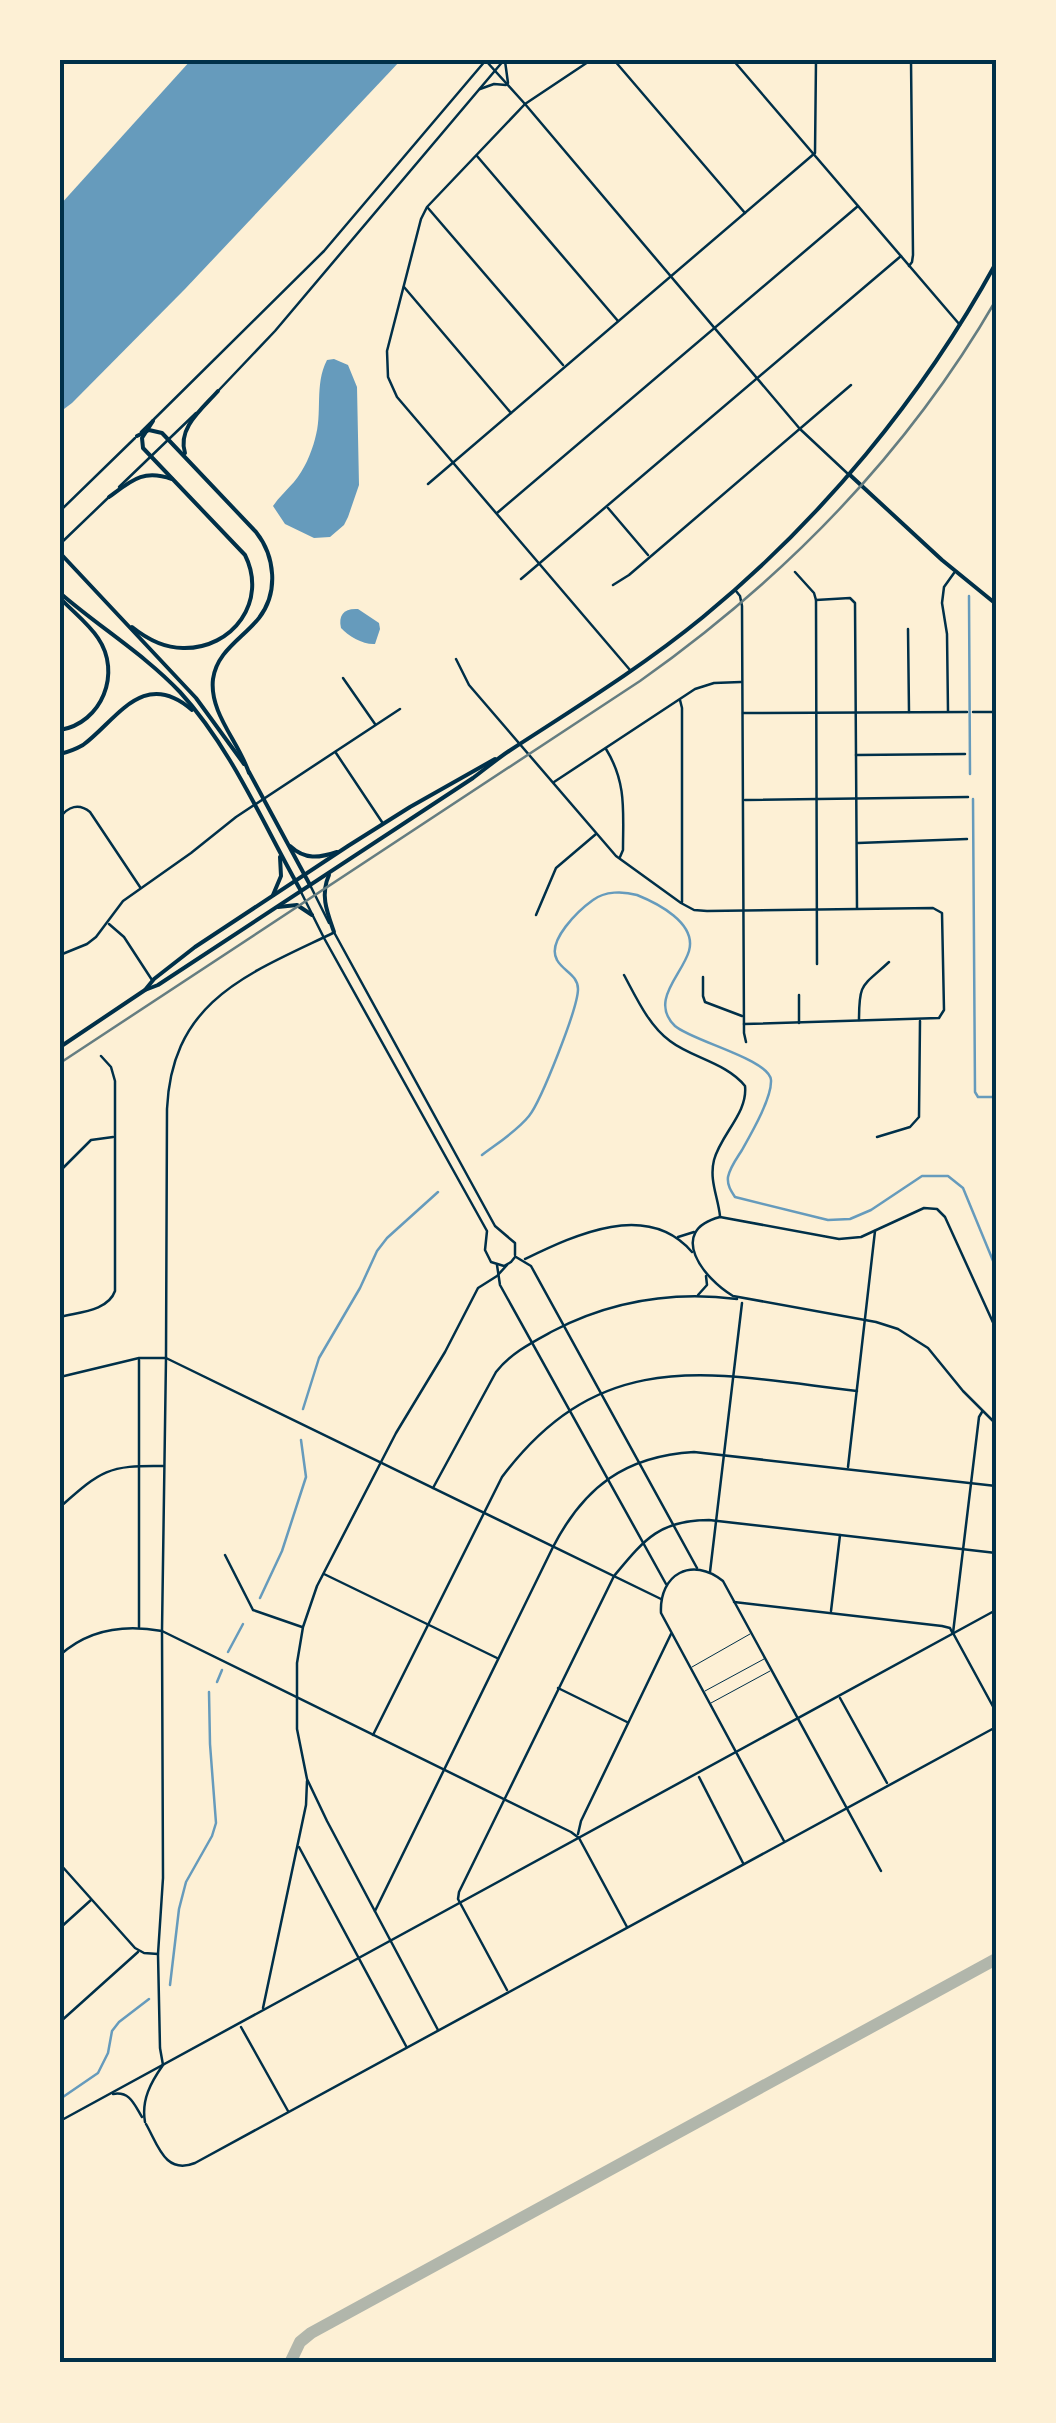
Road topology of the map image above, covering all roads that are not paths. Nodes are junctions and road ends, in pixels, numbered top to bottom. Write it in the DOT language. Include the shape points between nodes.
graph roads {
  1 [pos="505,60"];
  2 [pos="590,60"];
  3 [pos="614,60"];
  4 [pos="733,60"];
  5 [pos="816,60"];
  6 [pos="911,60"];
  7 [pos="486,61"];
  8 [pos="496,70"];
  9 [pos="510,87"];
  10 [pos="479,90"];
  11 [pos="525,104"];
  12 [pos="476,155"];
  13 [pos="814,155"];
  14 [pos="858,206"];
  15 [pos="427,207"];
  16 [pos="745,214"];
  17 [pos="901,256"];
  18 [pos="996,263"];
  19 [pos="909,266"];
  20 [pos="671,277"];
  21 [pos="403,286"];
  22 [pos="619,321"];
  23 [pos="960,325"];
  24 [pos="714,328"];
  25 [pos="565,367"];
  26 [pos="758,379"];
  27 [pos="851,385"];
  28 [pos="218,392"];
  29 [pos="511,413"];
  30 [pos="152,421"];
  31 [pos="800,429"];
  32 [pos="146,431"];
  33 [pos="137,436"];
  34 [pos="168,439"];
  35 [pos="151,456"];
  36 [pos="190,462"];
  37 [pos="453,462"];
  38 [pos="848,474"];
  39 [pos="174,480"];
  40 [pos="428,484"];
  41 [pos="109,497"];
  42 [pos="607,506"];
  43 [pos="60,510"];
  44 [pos="496,513"];
  45 [pos="60,544"];
  46 [pos="60,554"];
  47 [pos="650,557"];
  48 [pos="540,564"];
  49 [pos="795,572"];
  50 [pos="955,572"];
  51 [pos="522,579"];
  52 [pos="614,585"];
  53 [pos="735,590"];
  54 [pos="60,595"];
  55 [pos="996,595"];
  56 [pos="816,600"];
  57 [pos="994,603"];
  58 [pos="118,615"];
  59 [pos="908,629"];
  60 [pos="456,659"];
  61 [pos="631,672"];
  62 [pos="343,678"];
  63 [pos="742,682"];
  64 [pos="679,699"];
  65 [pos="400,709"];
  66 [pos="817,712"];
  67 [pos="856,712"];
  68 [pos="910,712"];
  69 [pos="948,712"];
  70 [pos="967,712"];
  71 [pos="973,712"];
  72 [pos="996,712"];
  73 [pos="743,713"];
  74 [pos="201,717"];
  75 [pos="376,726"];
  76 [pos="60,730"];
  77 [pos="521,744"];
  78 [pos="606,748"];
  79 [pos="335,752"];
  80 [pos="60,754"];
  81 [pos="965,754"];
  82 [pos="856,755"];
  83 [pos="500,757"];
  84 [pos="249,773"];
  85 [pos="554,782"];
  86 [pos="968,797"];
  87 [pos="263,798"];
  88 [pos="856,798"];
  89 [pos="817,799"];
  90 [pos="743,800"];
  91 [pos="254,805"];
  92 [pos="60,818"];
  93 [pos="382,823"];
  94 [pos="389,833"];
  95 [pos="596,834"];
  96 [pos="967,839"];
  97 [pos="287,843"];
  98 [pos="857,843"];
  99 [pos="341,850"];
  100 [pos="279,852"];
  101 [pos="619,858"];
  102 [pos="332,870"];
  103 [pos="304,875"];
  104 [pos="295,881"];
  105 [pos="310,885"];
  106 [pos="141,888"];
  107 [pos="301,890"];
  108 [pos="274,895"];
  109 [pos="681,904"];
  110 [pos="274,908"];
  111 [pos="857,909"];
  112 [pos="817,910"];
  113 [pos="744,911"];
  114 [pos="312,915"];
  115 [pos="536,916"];
  116 [pos="107,922"];
  117 [pos="334,932"];
  118 [pos="216,933"];
  119 [pos="324,938"];
  120 [pos="222,942"];
  121 [pos="60,955"];
  122 [pos="889,962"];
  123 [pos="818,964"];
  124 [pos="624,976"];
  125 [pos="703,977"];
  126 [pos="154,983"];
  127 [pos="799,995"];
  128 [pos="744,1016"];
  129 [pos="920,1020"];
  130 [pos="860,1022"];
  131 [pos="800,1023"];
  132 [pos="744,1024"];
  133 [pos="746,1042"];
  134 [pos="60,1048"];
  135 [pos="101,1056"];
  136 [pos="115,1137"];
  137 [pos="877,1138"];
  138 [pos="60,1170"];
  139 [pos="720,1217"];
  140 [pos="699,1228"];
  141 [pos="875,1230"];
  142 [pos="508,1236"];
  143 [pos="677,1237"];
  144 [pos="486,1246"];
  145 [pos="694,1255"];
  146 [pos="515,1257"];
  147 [pos="523,1260"];
  148 [pos="496,1265"];
  149 [pos="507,1265"];
  150 [pos="703,1270"];
  151 [pos="497,1276"];
  152 [pos="696,1296"];
  153 [pos="742,1300"];
  154 [pos="60,1317"];
  155 [pos="865,1320"];
  156 [pos="564,1326"];
  157 [pos="996,1329"];
  158 [pos="532,1342"];
  159 [pos="139,1358"];
  160 [pos="166,1358"];
  161 [pos="732,1376"];
  162 [pos="60,1377"];
  163 [pos="857,1391"];
  164 [pos="601,1394"];
  165 [pos="570,1411"];
  166 [pos="982,1411"];
  167 [pos="996,1424"];
  168 [pos="723,1454"];
  169 [pos="380,1463"];
  170 [pos="639,1463"];
  171 [pos="138,1466"];
  172 [pos="164,1466"];
  173 [pos="848,1468"];
  174 [pos="608,1480"];
  175 [pos="971,1483"];
  176 [pos="996,1486"];
  177 [pos="433,1488"];
  178 [pos="60,1507"];
  179 [pos="482,1513"];
  180 [pos="716,1521"];
  181 [pos="672,1524"];
  182 [pos="840,1536"];
  183 [pos="642,1542"];
  184 [pos="553,1547"];
  185 [pos="963,1550"];
  186 [pos="996,1553"];
  187 [pos="224,1555"];
  188 [pos="698,1570"];
  189 [pos="710,1572"];
  190 [pos="323,1574"];
  191 [pos="614,1576"];
  192 [pos="667,1585"];
  193 [pos="660,1599"];
  194 [pos="733,1602"];
  195 [pos="996,1610"];
  196 [pos="830,1612"];
  197 [pos="428,1623"];
  198 [pos="303,1627"];
  199 [pos="139,1628"];
  200 [pos="162,1631"];
  201 [pos="672,1632"];
  202 [pos="953,1633"];
  203 [pos="751,1634"];
  204 [pos="60,1655"];
  205 [pos="498,1658"];
  206 [pos="764,1658"];
  207 [pos="692,1667"];
  208 [pos="770,1670"];
  209 [pos="558,1688"];
  210 [pos="705,1691"];
  211 [pos="295,1697"];
  212 [pos="839,1697"];
  213 [pos="711,1702"];
  214 [pos="996,1712"];
  215 [pos="797,1720"];
  216 [pos="628,1722"];
  217 [pos="996,1727"];
  218 [pos="373,1735"];
  219 [pos="737,1752"];
  220 [pos="444,1770"];
  221 [pos="698,1774"];
  222 [pos="307,1779"];
  223 [pos="888,1786"];
  224 [pos="504,1800"];
  225 [pos="846,1809"];
  226 [pos="579,1838"];
  227 [pos="785,1842"];
  228 [pos="297,1844"];
  229 [pos="60,1864"];
  230 [pos="744,1864"];
  231 [pos="881,1871"];
  232 [pos="92,1900"];
  233 [pos="460,1903"];
  234 [pos="375,1910"];
  235 [pos="60,1928"];
  236 [pos="628,1928"];
  237 [pos="392,1941"];
  238 [pos="139,1952"];
  239 [pos="158,1954"];
  240 [pos="360,1958"];
  241 [pos="509,1993"];
  242 [pos="263,2011"];
  243 [pos="60,2022"];
  244 [pos="239,2024"];
  245 [pos="439,2031"];
  246 [pos="407,2048"];
  247 [pos="164,2064"];
  248 [pos="106,2096"];
  249 [pos="288,2113"];
  250 [pos="60,2121"];
  251 [pos="145,2122"];
  1 -- 8 [label="street"];
  1 -- 9 [label="street"];
  2 -- 11 [label="street"];
  3 -- 16 [label="street"];
  4 -- 13 [label="street"];
  5 -- 13 [label="street"];
  6 -- 19 [label="street"];
  7 -- 8 [label="street"];
  7 -- 30 [label="street" via="316,260"];
  8 -- 9 [label="street"];
  8 -- 10 [label="street"];
  9 -- 10 [label="street"];
  9 -- 11 [label="street"];
  10 -- 28 [label="street"];
  11 -- 12 [label="street"];
  11 -- 20 [label="street"];
  12 -- 15 [label="street"];
  12 -- 22 [label="street"];
  13 -- 14 [label="street"];
  13 -- 16 [label="street"];
  14 -- 17 [label="street"];
  14 -- 24 [label="street"];
  15 -- 21 [label="street"];
  15 -- 25 [label="street"];
  16 -- 20 [label="street"];
  17 -- 19 [label="street"];
  17 -- 26 [label="street"];
  18 -- 23 [label="main road"];
  19 -- 23 [label="street"];
  20 -- 22 [label="street"];
  20 -- 24 [label="street"];
  21 -- 29 [label="street"];
  21 -- 37 [label="street" via="390,333 388,377"];
  22 -- 25 [label="street"];
  23 -- 38 [label="main road"];
  24 -- 26 [label="street"];
  24 -- 44 [label="street"];
  25 -- 29 [label="street"];
  26 -- 31 [label="street"];
  26 -- 42 [label="street"];
  27 -- 31 [label="street"];
  28 -- 34 [label="street"];
  28 -- 36 [label="main road" via="184,432"];
  29 -- 37 [label="street"];
  30 -- 32 [label="main road"];
  30 -- 33 [label="street"];
  31 -- 38 [label="street"];
  31 -- 47 [label="street"];
  32 -- 33 [label="main road"];
  32 -- 34 [label="main road"];
  32 -- 35 [label="main road" via="142,444"];
  33 -- 43 [label="street"];
  34 -- 35 [label="street"];
  34 -- 36 [label="main road"];
  35 -- 39 [label="main road"];
  35 -- 41 [label="street"];
  36 -- 84 [label="main road" via="265,543 272,568 264,610 224,652 212,686"];
  37 -- 40 [label="street"];
  37 -- 44 [label="street"];
  38 -- 50 [label="main road"];
  38 -- 53 [label="main road"];
  39 -- 41 [label="main road" via="142,476"];
  39 -- 58 [label="main road" via="245,556 253,582 247,613 220,639 182,648 152,640"];
  41 -- 45 [label="street"];
  42 -- 47 [label="street"];
  42 -- 48 [label="street"];
  44 -- 48 [label="street"];
  46 -- 58 [label="main road"];
  47 -- 52 [label="street"];
  48 -- 51 [label="street"];
  48 -- 61 [label="street"];
  49 -- 56 [label="street"];
  50 -- 57 [label="main road"];
  50 -- 69 [label="street" via="942,603"];
  53 -- 61 [label="main road"];
  53 -- 63 [label="street" via="742,604"];
  54 -- 74 [label="main road" via="166,678"];
  54 -- 76 [label="main road" via="106,652 108,674 98,707"];
  55 -- 57 [label="street"];
  56 -- 66 [label="street"];
  56 -- 67 [label="street" via="854,600"];
  58 -- 84 [label="main road" via="196,698"];
  59 -- 68 [label="street"];
  60 -- 77 [label="street"];
  61 -- 77 [label="main road"];
  62 -- 75 [label="street"];
  63 -- 64 [label="street" via="705,684"];
  63 -- 73 [label="street"];
  64 -- 78 [label="street"];
  64 -- 109 [label="street"];
  65 -- 75 [label="street"];
  66 -- 67 [label="street"];
  66 -- 73 [label="street"];
  66 -- 89 [label="street"];
  67 -- 68 [label="street"];
  67 -- 82 [label="street"];
  68 -- 69 [label="street"];
  69 -- 70 [label="street"];
  71 -- 72 [label="street"];
  73 -- 90 [label="street"];
  74 -- 80 [label="main road" via="175,698 133,700 82,746"];
  74 -- 91 [label="main road"];
  75 -- 79 [label="street"];
  77 -- 83 [label="main road"];
  77 -- 85 [label="street"];
  78 -- 85 [label="street"];
  78 -- 101 [label="street" via="622,786"];
  79 -- 87 [label="street"];
  79 -- 93 [label="street"];
  81 -- 82 [label="street"];
  82 -- 88 [label="street"];
  83 -- 93 [label="main road"];
  83 -- 94 [label="main road"];
  84 -- 87 [label="main road"];
  85 -- 95 [label="street"];
  86 -- 88 [label="street"];
  87 -- 91 [label="street"];
  87 -- 97 [label="main road"];
  88 -- 89 [label="street"];
  88 -- 98 [label="street"];
  89 -- 90 [label="street"];
  89 -- 112 [label="street"];
  90 -- 113 [label="street"];
  91 -- 100 [label="main road"];
  91 -- 106 [label="street"];
  92 -- 106 [label="street" via="69,808 88,810"];
  93 -- 94 [label="main road"];
  93 -- 99 [label="main road"];
  94 -- 102 [label="main road"];
  95 -- 101 [label="street"];
  95 -- 115 [label="street" via="556,868"];
  96 -- 98 [label="street"];
  97 -- 99 [label="main road" via="311,857"];
  97 -- 103 [label="main road"];
  98 -- 111 [label="street"];
  99 -- 103 [label="main road"];
  100 -- 104 [label="main road"];
  100 -- 108 [label="main road"];
  101 -- 109 [label="street"];
  102 -- 105 [label="main road"];
  102 -- 117 [label="main road" via="324,898"];
  103 -- 104 [label="main road"];
  103 -- 105 [label="main road"];
  104 -- 107 [label="main road"];
  104 -- 108 [label="main road"];
  105 -- 107 [label="main road"];
  105 -- 117 [label="street"];
  106 -- 116 [label="street"];
  107 -- 110 [label="main road"];
  107 -- 114 [label="street"];
  108 -- 118 [label="main road"];
  109 -- 113 [label="street" via="698,911"];
  110 -- 114 [label="main road" via="297,906"];
  110 -- 120 [label="main road"];
  111 -- 112 [label="street"];
  111 -- 129 [label="street" via="940,910 944,1010 941,1017"];
  112 -- 113 [label="street"];
  112 -- 123 [label="street"];
  113 -- 128 [label="street"];
  114 -- 119 [label="street"];
  116 -- 121 [label="street" via="87,944"];
  116 -- 126 [label="street"];
  117 -- 119 [label="street"];
  117 -- 142 [label="street" via="484,1207"];
  118 -- 120 [label="main road"];
  118 -- 126 [label="main road"];
  119 -- 144 [label="street" via="482,1221"];
  119 -- 160 [label="street" via="218,995 196,1018 175,1058 167,1109"];
  120 -- 126 [label="main road"];
  122 -- 130 [label="street" via="861,988"];
  124 -- 139 [label="street" via="672,1043 745,1086 745,1101 714,1159"];
  125 -- 128 [label="street" via="705,1002"];
  126 -- 134 [label="main road"];
  127 -- 131 [label="street"];
  128 -- 132 [label="street"];
  129 -- 130 [label="street"];
  129 -- 137 [label="street" via="919,1117"];
  130 -- 131 [label="street"];
  131 -- 132 [label="street"];
  132 -- 133 [label="street"];
  135 -- 136 [label="street" via="114,1078"];
  136 -- 138 [label="street" via="91,1140"];
  136 -- 154 [label="street" via="114,1295 104,1305"];
  139 -- 140 [label="street"];
  139 -- 141 [label="street" via="841,1240"];
  140 -- 143 [label="street"];
  140 -- 145 [label="street"];
  141 -- 155 [label="street"];
  141 -- 157 [label="street" via="924,1208 942,1213"];
  142 -- 144 [label="street"];
  142 -- 146 [label="street"];
  143 -- 145 [label="street"];
  143 -- 147 [label="street" via="650,1226 614,1226"];
  144 -- 148 [label="street"];
  145 -- 150 [label="street"];
  146 -- 147 [label="street"];
  146 -- 149 [label="street"];
  147 -- 156 [label="street"];
  148 -- 149 [label="street"];
  148 -- 151 [label="street"];
  149 -- 151 [label="street"];
  150 -- 152 [label="street" via="707,1285"];
  150 -- 153 [label="street"];
  151 -- 158 [label="street"];
  151 -- 169 [label="street" via="478,1288"];
  152 -- 153 [label="street"];
  152 -- 156 [label="street" via="618,1305"];
  153 -- 155 [label="street"];
  153 -- 161 [label="street"];
  155 -- 163 [label="street"];
  155 -- 166 [label="street" via="898,1329 928,1348"];
  156 -- 158 [label="street"];
  156 -- 164 [label="street"];
  158 -- 165 [label="street"];
  158 -- 177 [label="street" via="496,1372"];
  159 -- 160 [label="street"];
  159 -- 162 [label="street"];
  159 -- 171 [label="street"];
  160 -- 169 [label="street"];
  160 -- 172 [label="street"];
  161 -- 163 [label="street"];
  161 -- 164 [label="street" via="661,1376"];
  161 -- 168 [label="street"];
  163 -- 173 [label="street"];
  164 -- 165 [label="street"];
  164 -- 170 [label="street"];
  165 -- 174 [label="street"];
  165 -- 179 [label="street" via="515,1460"];
  166 -- 167 [label="street"];
  166 -- 175 [label="street"];
  168 -- 170 [label="street" via="681,1453"];
  168 -- 173 [label="street"];
  168 -- 180 [label="street"];
  169 -- 177 [label="street"];
  169 -- 190 [label="street"];
  170 -- 174 [label="street"];
  170 -- 181 [label="street"];
  171 -- 172 [label="street"];
  171 -- 178 [label="street" via="102,1474"];
  171 -- 199 [label="street"];
  172 -- 200 [label="street"];
  173 -- 175 [label="street"];
  174 -- 183 [label="street"];
  174 -- 184 [label="street" via="578,1505"];
  175 -- 176 [label="street"];
  175 -- 185 [label="street"];
  177 -- 179 [label="street"];
  179 -- 184 [label="street"];
  179 -- 197 [label="street"];
  180 -- 181 [label="street"];
  180 -- 182 [label="street"];
  180 -- 189 [label="street"];
  181 -- 183 [label="street"];
  181 -- 188 [label="street"];
  182 -- 185 [label="street"];
  182 -- 196 [label="street"];
  183 -- 191 [label="street"];
  183 -- 192 [label="street"];
  184 -- 191 [label="street"];
  184 -- 205 [label="street"];
  185 -- 186 [label="street"];
  185 -- 202 [label="street"];
  187 -- 198 [label="street" via="251,1608"];
  188 -- 189 [label="street"];
  188 -- 192 [label="street" via="678,1574"];
  189 -- 194 [label="street" via="724,1582"];
  190 -- 197 [label="street"];
  190 -- 198 [label="street"];
  191 -- 193 [label="street"];
  191 -- 209 [label="street"];
  192 -- 193 [label="street"];
  193 -- 201 [label="street"];
  194 -- 196 [label="street"];
  194 -- 203 [label="street"];
  195 -- 202 [label="street"];
  196 -- 202 [label="street" via="942,1626"];
  197 -- 205 [label="street"];
  197 -- 218 [label="street"];
  198 -- 211 [label="street"];
  199 -- 200 [label="street"];
  199 -- 204 [label="street" via="97,1632"];
  200 -- 211 [label="street"];
  200 -- 239 [label="street"];
  201 -- 207 [label="street"];
  201 -- 216 [label="street"];
  202 -- 212 [label="street"];
  202 -- 214 [label="street"];
  203 -- 206 [label="street"];
  203 -- 207 [label="lane"];
  205 -- 220 [label="street"];
  206 -- 208 [label="street"];
  206 -- 210 [label="lane"];
  207 -- 210 [label="street"];
  208 -- 213 [label="lane"];
  208 -- 215 [label="street"];
  209 -- 216 [label="street"];
  209 -- 224 [label="street"];
  210 -- 213 [label="street"];
  211 -- 218 [label="street"];
  211 -- 222 [label="street"];
  212 -- 215 [label="street"];
  212 -- 223 [label="street"];
  213 -- 219 [label="street"];
  215 -- 219 [label="street"];
  215 -- 225 [label="street"];
  216 -- 226 [label="street"];
  217 -- 223 [label="street"];
  218 -- 220 [label="street"];
  219 -- 221 [label="street"];
  219 -- 227 [label="street"];
  220 -- 224 [label="street"];
  220 -- 234 [label="street"];
  221 -- 226 [label="street"];
  221 -- 230 [label="street"];
  222 -- 228 [label="street"];
  222 -- 234 [label="street"];
  223 -- 225 [label="street"];
  224 -- 226 [label="street"];
  224 -- 233 [label="street" via="458,1892"];
  225 -- 227 [label="street"];
  225 -- 231 [label="street"];
  226 -- 233 [label="street"];
  226 -- 236 [label="street"];
  227 -- 230 [label="street"];
  228 -- 240 [label="street"];
  228 -- 242 [label="street"];
  229 -- 232 [label="street"];
  230 -- 236 [label="street"];
  232 -- 235 [label="street"];
  232 -- 238 [label="street"];
  233 -- 237 [label="street"];
  233 -- 241 [label="street"];
  234 -- 237 [label="street"];
  236 -- 241 [label="street"];
  237 -- 240 [label="street"];
  237 -- 245 [label="street"];
  238 -- 239 [label="street"];
  238 -- 243 [label="street"];
  239 -- 247 [label="street"];
  240 -- 242 [label="street"];
  240 -- 246 [label="street"];
  241 -- 245 [label="street"];
  242 -- 244 [label="street"];
  244 -- 247 [label="street"];
  244 -- 249 [label="street"];
  245 -- 246 [label="street"];
  246 -- 249 [label="street"];
  247 -- 248 [label="street"];
  247 -- 251 [label="street" via="145,2098"];
  248 -- 250 [label="street"];
  248 -- 251 [label="street" via="125,2094"];
  249 -- 251 [label="street" via="182,2167 164,2157"];
}
